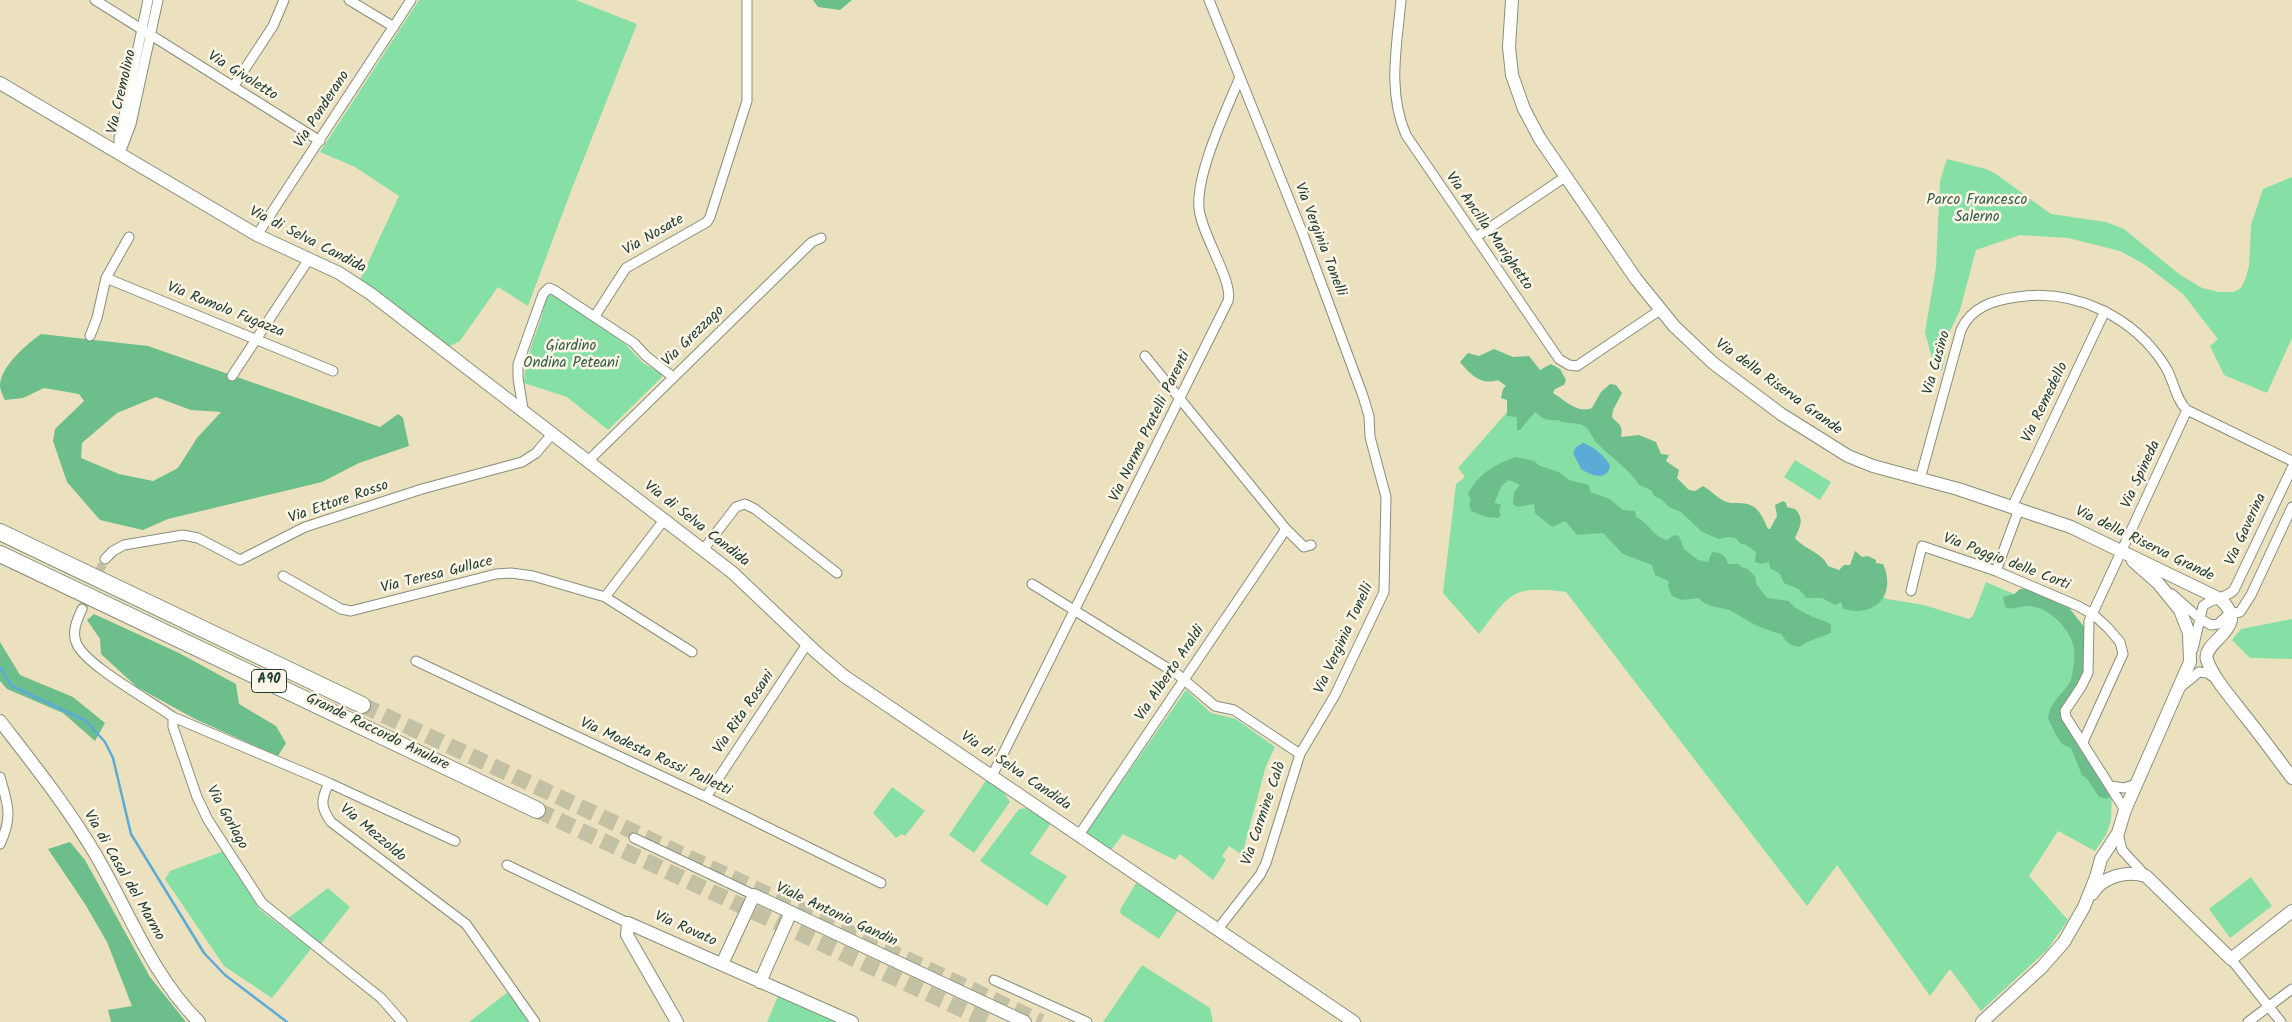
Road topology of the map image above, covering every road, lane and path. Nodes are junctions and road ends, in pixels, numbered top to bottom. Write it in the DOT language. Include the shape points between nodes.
graph roads {
  1 [pos="95,0"];
  2 [pos="148,0"];
  3 [pos="158,0"];
  4 [pos="284,0"];
  5 [pos="349,0"];
  6 [pos="411,0"];
  7 [pos="747,0"];
  8 [pos="1209,0"];
  9 [pos="1401,0"];
  10 [pos="1512,0"];
  11 [pos="394,27"];
  12 [pos="141,31"];
  13 [pos="150,36"];
  14 [pos="1240,78"];
  15 [pos="0,83"];
  16 [pos="233,87"];
  17 [pos="320,141"];
  18 [pos="120,153"];
  19 [pos="1565,177"];
  20 [pos="258,235"];
  21 [pos="129,237"];
  22 [pos="1476,237"];
  23 [pos="821,238"];
  24 [pos="309,259"];
  25 [pos="106,278"];
  26 [pos="1660,310"];
  27 [pos="2105,311"];
  28 [pos="595,316"];
  29 [pos="90,336"];
  30 [pos="256,338"];
  31 [pos="1145,356"];
  32 [pos="333,371"];
  33 [pos="232,376"];
  34 [pos="673,377"];
  35 [pos="1180,399"];
  36 [pos="523,410"];
  37 [pos="2187,410"];
  38 [pos="553,433"];
  39 [pos="588,461"];
  40 [pos="2292,461"];
  41 [pos="2292,468"];
  42 [pos="1920,479"];
  43 [pos="2292,506"];
  44 [pos="2016,508"];
  45 [pos="664,520"];
  46 [pos="1286,529"];
  47 [pos="0,532"];
  48 [pos="1312,545"];
  49 [pos="703,550"];
  50 [pos="2121,551"];
  51 [pos="0,554"];
  52 [pos="105,558"];
  53 [pos="1996,571"];
  54 [pos="837,574"];
  55 [pos="283,576"];
  56 [pos="2158,583"];
  57 [pos="1032,584"];
  58 [pos="1911,591"];
  59 [pos="605,597"];
  60 [pos="2220,599"];
  61 [pos="82,609"];
  62 [pos="1075,612"];
  63 [pos="2229,614"];
  64 [pos="2094,615"];
  65 [pos="2199,618"];
  66 [pos="2089,623"];
  67 [pos="2108,628"];
  68 [pos="808,644"];
  69 [pos="692,652"];
  70 [pos="416,661"];
  71 [pos="2190,662"];
  72 [pos="2218,679"];
  73 [pos="1185,680"];
  74 [pos="2180,688"];
  75 [pos="362,704"];
  76 [pos="173,717"];
  77 [pos="0,722"];
  78 [pos="2083,742"];
  79 [pos="1300,754"];
  80 [pos="992,776"];
  81 [pos="0,777"];
  82 [pos="2292,778"];
  83 [pos="328,783"];
  84 [pos="2136,784"];
  85 [pos="2111,786"];
  86 [pos="706,797"];
  87 [pos="537,810"];
  88 [pos="2125,810"];
  89 [pos="4,827"];
  90 [pos="2118,833"];
  91 [pos="1079,835"];
  92 [pos="634,838"];
  93 [pos="455,841"];
  94 [pos="0,844"];
  95 [pos="507,865"];
  96 [pos="2146,876"];
  97 [pos="880,883"];
  98 [pos="754,895"];
  99 [pos="2084,906"];
  100 [pos="2292,911"];
  101 [pos="791,912"];
  102 [pos="628,923"];
  103 [pos="1218,929"];
  104 [pos="2231,959"];
  105 [pos="722,964"];
  106 [pos="994,980"];
  107 [pos="760,982"];
  108 [pos="2292,989"];
  109 [pos="2269,1006"];
  110 [pos="198,1022"];
  111 [pos="402,1022"];
  112 [pos="535,1022"];
  113 [pos="677,1022"];
  114 [pos="852,1022"];
  115 [pos="1025,1022"];
  116 [pos="1087,1022"];
  117 [pos="1354,1022"];
  118 [pos="1982,1022"];
  119 [pos="2248,1022"];
  120 [pos="2281,1022"];
  1 -- 12 [label="street, Via Givoletto"];
  2 -- 12 [label="street, Via Cremolino"];
  3 -- 13 [label="street, Via Cremolino"];
  4 -- 16 [label="street" via="273,26"];
  5 -- 11 [label="street"];
  6 -- 11 [label="street, Via Ponderano"];
  7 -- 28 [label="street, Via Nosate" via="747,101 710,217 707,222 626,268"];
  8 -- 14 [label="street, Via Verginia Tonelli"];
  9 -- 22 [label="street, Via Ancilla Marighetto" via="1394,84 1400,120 1414,149"];
  10 -- 19 [label="street, Via della Riserva Grande" via="1509,55 1516,89 1540,139"];
  11 -- 17 [label="street, Via Ponderano"];
  12 -- 13 [label="street, Via Givoletto"];
  12 -- 18 [label="street, Via Cremolino" via="119,139"];
  13 -- 16 [label="street, Via Givoletto"];
  13 -- 18 [label="street, Via Cremolino" via="131,124"];
  14 -- 35 [label="street, Via Norma Pratelli Parenti" via="1201,181 1199,198 1208,241 1228,285 1229,297"];
  14 -- 79 [label="street, Via Verginia Tonelli" via="1363,396 1386,497 1384,592 1335,695"];
  15 -- 18 [label="street, Via di Selva Candida"];
  16 -- 17 [label="street, Via Givoletto"];
  17 -- 20 [label="street, Via Ponderano"];
  18 -- 20 [label="street, Via di Selva Candida"];
  19 -- 22 [label="street"];
  19 -- 26 [label="street, Via della Riserva Grande"];
  20 -- 24 [label="street, Via di Selva Candida"];
  21 -- 25 [label="street"];
  22 -- 26 [label="street, Via Ancilla Marighetto" via="1559,359 1570,365 1577,366"];
  23 -- 34 [label="street, Via Grezzago" via="812,242"];
  24 -- 30 [label="street"];
  24 -- 36 [label="street, Via di Selva Candida" via="339,273 371,294"];
  25 -- 29 [label="street"];
  25 -- 30 [label="street, Via Romolo Fugazza"];
  26 -- 42 [label="street, Via della Riserva Grande" via="1723,372 1826,444 1859,461"];
  27 -- 37 [label="street, Via Cusino" via="2129,326 2153,349 2166,367"];
  27 -- 42 [label="street, Via Cusino" via="2064,298 2032,295 1998,300 1972,314 1961,330"];
  27 -- 44 [label="street, Via Remedello"];
  28 -- 34 [label="street" via="634,343"];
  28 -- 36 [label="street" via="554,290 549,288 545,291 519,360"];
  30 -- 32 [label="street, Via Romolo Fugazza"];
  30 -- 33 [label="street"];
  31 -- 35 [label="street"];
  34 -- 39 [label="street, Via Grezzago"];
  35 -- 46 [label="street"];
  35 -- 62 [label="street, Via Norma Pratelli Parenti"];
  36 -- 38 [label="street, Via di Selva Candida"];
  37 -- 40 [label="street"];
  37 -- 50 [label="street, Via Spineda"];
  38 -- 39 [label="street, Via di Selva Candida"];
  38 -- 52 [label="street, Via Ettore Rosso" via="536,453 522,462 305,526 240,560 198,538 184,535 124,545"];
  39 -- 45 [label="street, Via di Selva Candida"];
  41 -- 60 [label="street, Via Gaverina" via="2235,587"];
  42 -- 44 [label="street, Via della Riserva Grande"];
  43 -- 63 [label="street, Via Gaverina" via="2247,603 2240,612"];
  44 -- 50 [label="street, Via della Riserva Grande" via="2071,526"];
  44 -- 53 [label="street, Via Remedello"];
  45 -- 49 [label="street, Via di Selva Candida"];
  45 -- 59 [label="street"];
  46 -- 48 [label="street" via="1304,547"];
  46 -- 73 [label="street, Via Alberto Araldi"];
  47 -- 75 [label="highway, Grande Raccordo Anulare / A90"];
  49 -- 54 [label="street" via="736,507 745,504 756,509"];
  49 -- 68 [label="street, Via di Selva Candida" via="751,589"];
  50 -- 56 [label="street"];
  50 -- 60 [label="street, Via della Riserva Grande"];
  50 -- 64 [label="street, Via Spineda"];
  51 -- 87 [label="highway, Grande Raccordo Anulare / A90"];
  53 -- 58 [label="street, Via Poggio delle Corti" via="1922,546"];
  53 -- 64 [label="street, Via Poggio delle Corti"];
  55 -- 59 [label="street, Via Teresa Gullace" via="347,610 506,572 533,576"];
  56 -- 65 [label="street"];
  56 -- 71 [label="street" via="2185,620 2190,640"];
  57 -- 62 [label="street"];
  59 -- 69 [label="street, Via Teresa Gullace"];
  60 -- 63 [label="street"];
  60 -- 65 [label="street" via="2206,604"];
  61 -- 76 [label="street" via="74,634 84,656"];
  62 -- 73 [label="street"];
  62 -- 80 [label="street, Via Norma Pratelli Parenti"];
  63 -- 65 [label="street" via="2214,625"];
  63 -- 72 [label="street" via="2228,628 2207,654"];
  64 -- 66 [label="street"];
  64 -- 67 [label="street, Via Poggio delle Corti"];
  65 -- 71 [label="street"];
  66 -- 67 [label="street"];
  66 -- 78 [label="street" via="2088,672 2065,711"];
  67 -- 78 [label="street, Via Poggio delle Corti" via="2120,642 2123,654"];
  68 -- 80 [label="street, Via di Selva Candida" via="851,680"];
  68 -- 86 [label="street, Via Rita Rosani"];
  70 -- 86 [label="street, Via Modesta Rossi Palletti"];
  71 -- 74 [label="street"];
  72 -- 74 [label="street" via="2207,673 2197,673"];
  72 -- 82 [label="street"];
  73 -- 79 [label="street" via="1216,706 1234,710"];
  73 -- 91 [label="street, Via Alberto Araldi"];
  74 -- 84 [label="street"];
  76 -- 83 [label="street"];
  76 -- 111 [label="street, Via Gorlago" via="172,727 208,820 262,903 381,998"];
  77 -- 110 [label="street, Via di Casal del Marmo" via="54,792 96,856 159,974"];
  78 -- 85 [label="street"];
  79 -- 103 [label="street, Via Carmine Calò" via="1266,862"];
  80 -- 91 [label="street, Via di Selva Candida"];
  81 -- 89 [label="street" via="8,808"];
  83 -- 93 [label="street"];
  83 -- 112 [label="street, Via Mezzoldo" via="322,804 332,822 466,924"];
  84 -- 85 [label="street" via="2124,788"];
  84 -- 88 [label="street"];
  85 -- 88 [label="street"];
  86 -- 97 [label="street, Via Modesta Rossi Palletti"];
  88 -- 90 [label="street"];
  89 -- 94 [label="street"];
  90 -- 96 [label="street" via="2122,850"];
  90 -- 99 [label="street" via="2101,859"];
  91 -- 103 [label="street, Via di Selva Candida"];
  92 -- 98 [label="street, Viale Antonio Gandin"];
  95 -- 102 [label="street, Via Rovato"];
  96 -- 99 [label="street" via="2129,873 2104,882"];
  96 -- 104 [label="street"];
  98 -- 101 [label="street, Viale Antonio Gandin"];
  98 -- 105 [label="street"];
  99 -- 118 [label="street" via="2056,953"];
  100 -- 104 [label="street"];
  101 -- 107 [label="street"];
  101 -- 115 [label="street, Viale Antonio Gandin"];
  102 -- 105 [label="street, Via Rovato"];
  102 -- 113 [label="street" via="628,935"];
  103 -- 117 [label="street, Via di Selva Candida"];
  104 -- 109 [label="street"];
  105 -- 107 [label="street, Via Rovato"];
  106 -- 116 [label="street"];
  107 -- 114 [label="street, Via Rovato"];
  108 -- 109 [label="street"];
  109 -- 119 [label="street"];
  109 -- 120 [label="street"];
}
